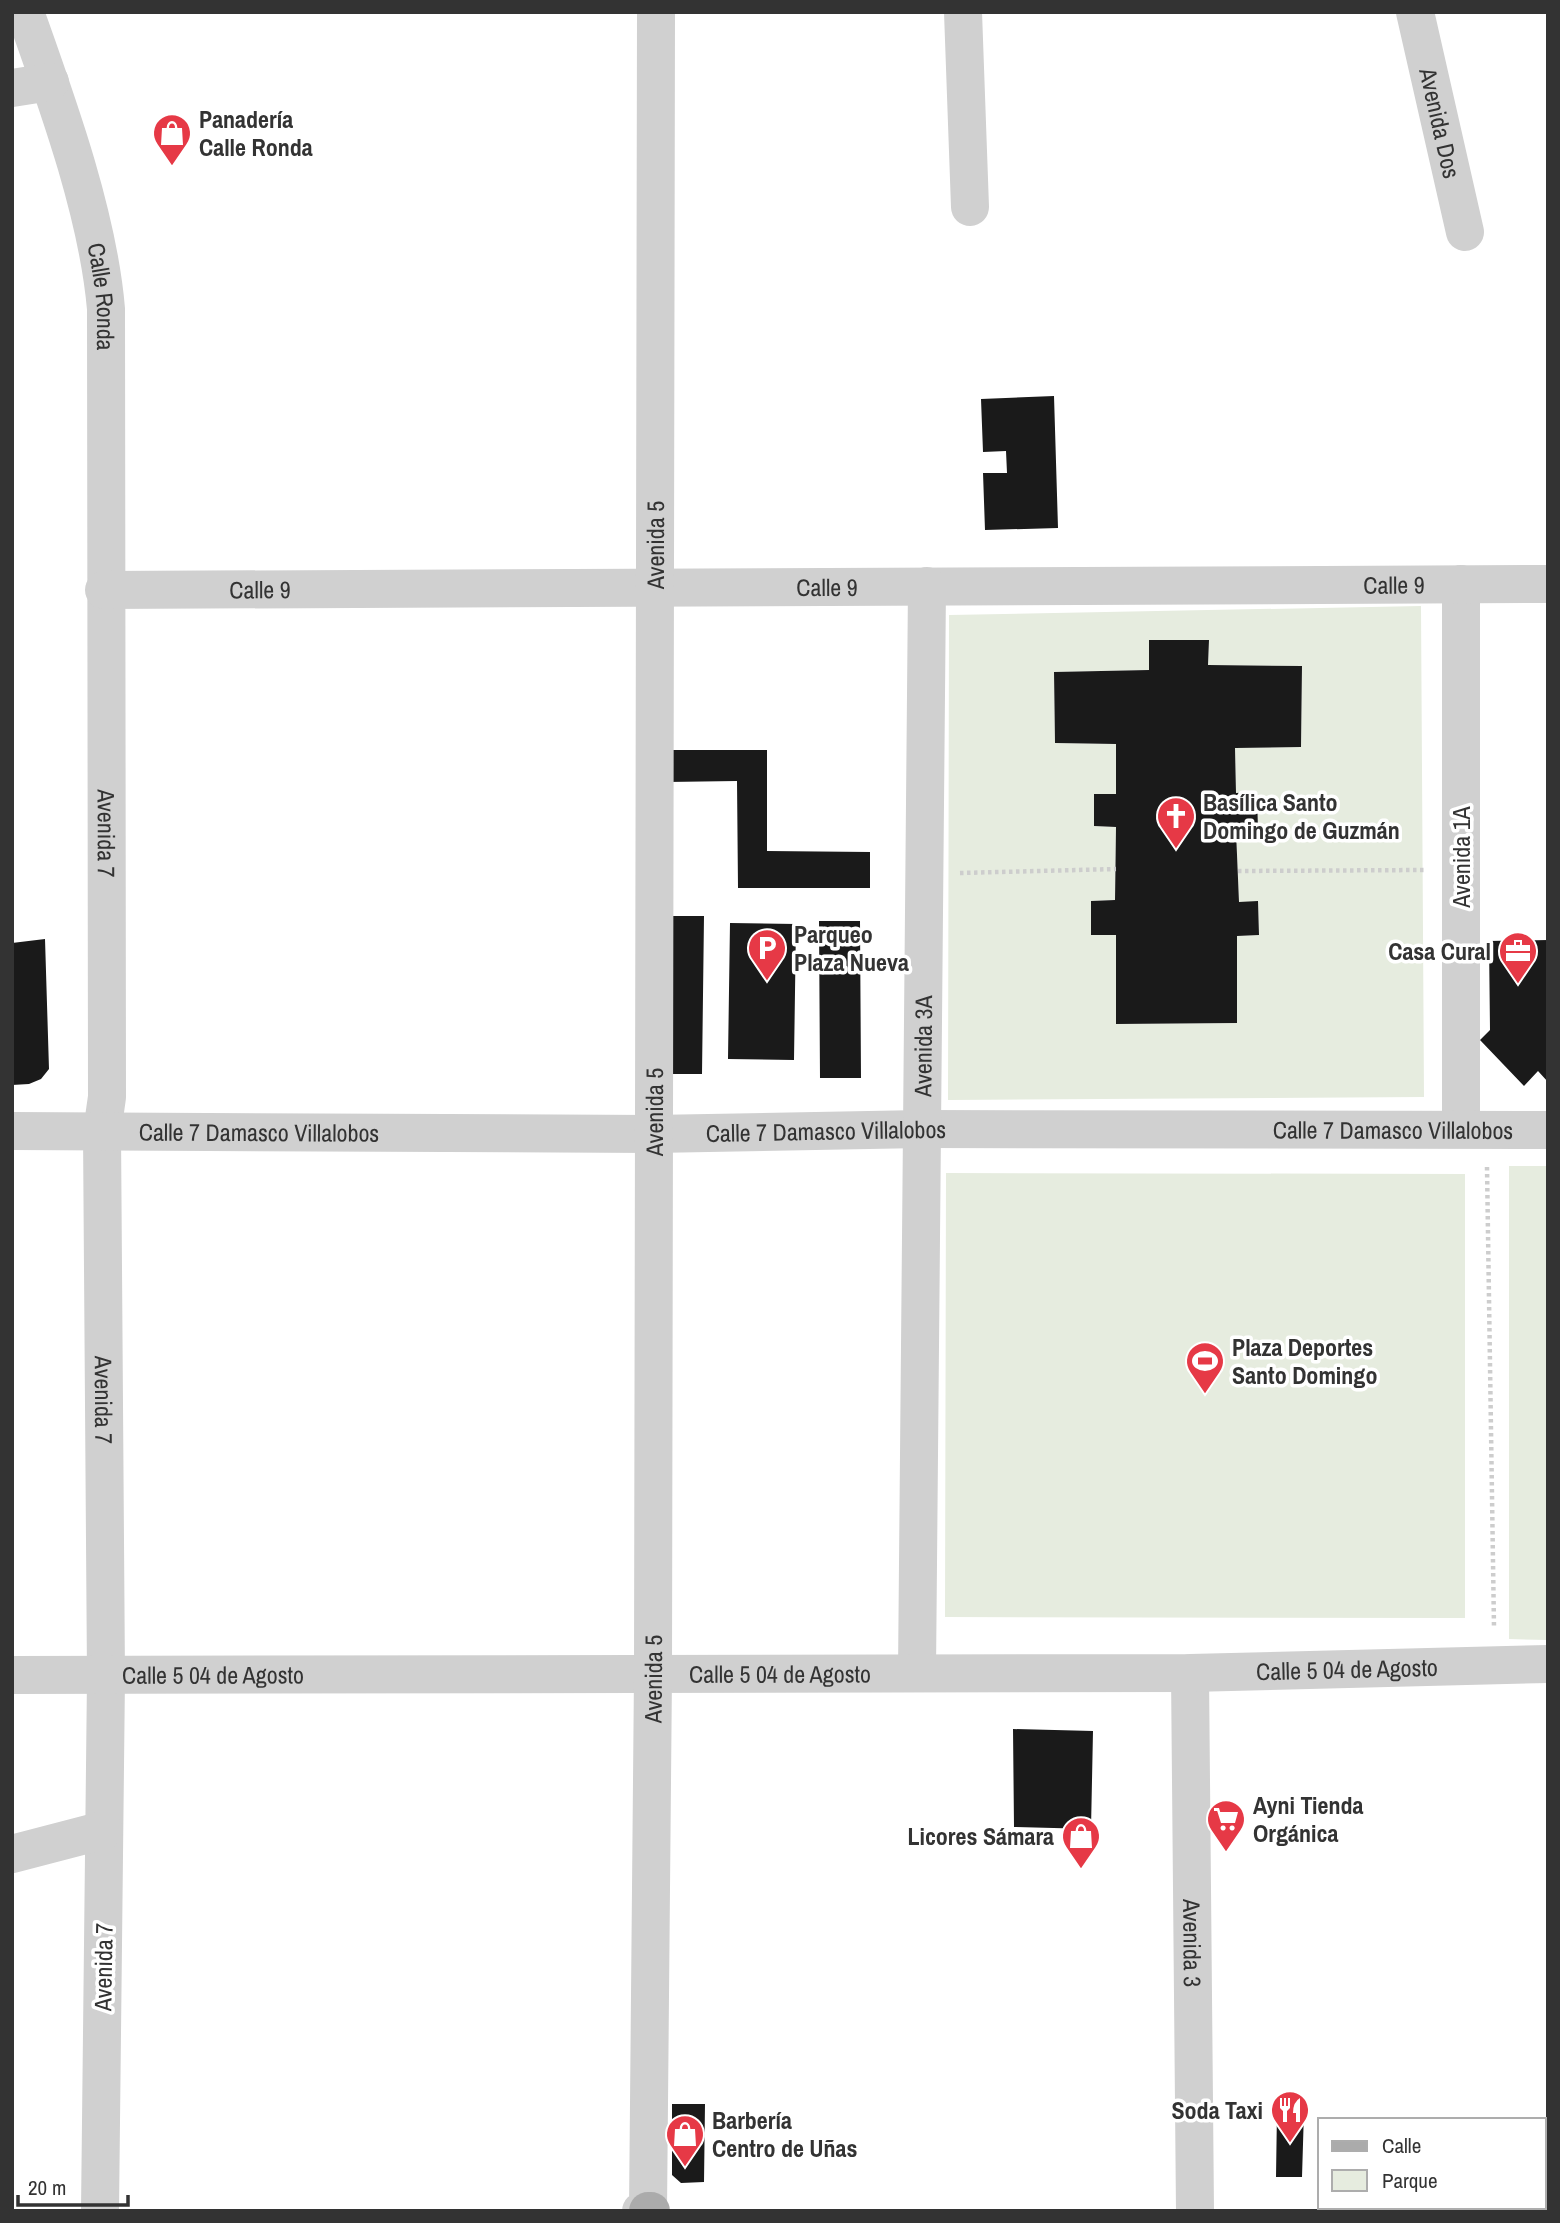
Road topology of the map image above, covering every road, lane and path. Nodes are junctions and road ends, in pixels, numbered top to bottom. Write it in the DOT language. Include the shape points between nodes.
graph roads {
  1 [pos="25,12"];
  2 [pos="963,12"];
  3 [pos="1415,12"];
  4 [pos="665,13"];
  5 [pos="50,82"];
  6 [pos="12,88"];
  7 [pos="970,207"];
  8 [pos="1465,232"];
  9 [pos="1461,584"];
  10 [pos="1548,584"];
  11 [pos="927,586"];
  12 [pos="655,587"];
  13 [pos="104,590"];
  14 [pos="1116,869"];
  15 [pos="1461,870"];
  16 [pos="1238,871"];
  17 [pos="924,874"];
  18 [pos="922,1129"];
  19 [pos="12,1130"];
  20 [pos="1474,1130"];
  21 [pos="1548,1130"];
  22 [pos="102,1132"];
  23 [pos="653,1134"];
  24 [pos="1494,1663"];
  25 [pos="1548,1664"];
  26 [pos="917,1672"];
  27 [pos="1190,1673"];
  28 [pos="653,1674"];
  29 [pos="12,1675"];
  30 [pos="106,1677"];
  31 [pos="104,1830"];
  32 [pos="12,1854"];
  33 [pos="100,2211"];
  34 [pos="641,2211"];
  35 [pos="650,2211"];
  36 [pos="1195,2211"];
  1 -- 5 [label="street, Calle Ronda"];
  2 -- 7 [label="street"];
  3 -- 8 [label="street, Avenida Dos"];
  4 -- 12 [label="street, Avenida 5"];
  5 -- 6 [label="street"];
  5 -- 13 [label="street, Calle Ronda" via="103,270"];
  9 -- 10 [label="street, Calle 9"];
  9 -- 11 [label="street, Calle 9"];
  9 -- 15 [label="street, Avenida 1A"];
  11 -- 12 [label="street, Calle 9"];
  11 -- 17 [label="street, Avenida 3A"];
  12 -- 13 [label="street, Calle 9"];
  12 -- 23 [label="street, Avenida 5"];
  13 -- 22 [label="street, Avenida 7" via="107,1097"];
  14 -- 17 [label="path"];
  15 -- 16 [label="path"];
  15 -- 20 [label="street, Avenida 1A"];
  17 -- 18 [label="street, Avenida 3A"];
  18 -- 20 [label="street, Calle 7 Damasco Villalobos"];
  18 -- 23 [label="street, Calle 7 Damasco Villalobos"];
  18 -- 26 [label="street, Avenida 3A"];
  19 -- 22 [label="street, Calle 7 Damasco Villalobos"];
  20 -- 21 [label="street, Calle 7 Damasco Villalobos"];
  20 -- 24 [label="path"];
  22 -- 23 [label="street, Calle 7 Damasco Villalobos"];
  22 -- 30 [label="street, Avenida 7"];
  23 -- 28 [label="street, Avenida 5"];
  24 -- 25 [label="street, Calle 5 04 de Agosto"];
  24 -- 27 [label="street, Calle 5 04 de Agosto"];
  26 -- 27 [label="street, Calle 5 04 de Agosto"];
  26 -- 28 [label="street, Calle 5 04 de Agosto"];
  27 -- 36 [label="street, Avenida 3"];
  28 -- 30 [label="street, Calle 5 04 de Agosto"];
  28 -- 35 [label="street, Avenida 5"];
  29 -- 30 [label="street, Calle 5 04 de Agosto"];
  30 -- 31 [label="street, Avenida 7"];
  31 -- 32 [label="street"];
  31 -- 33 [label="street, Avenida 7"];
  34 -- 35 [label="street"];
}
